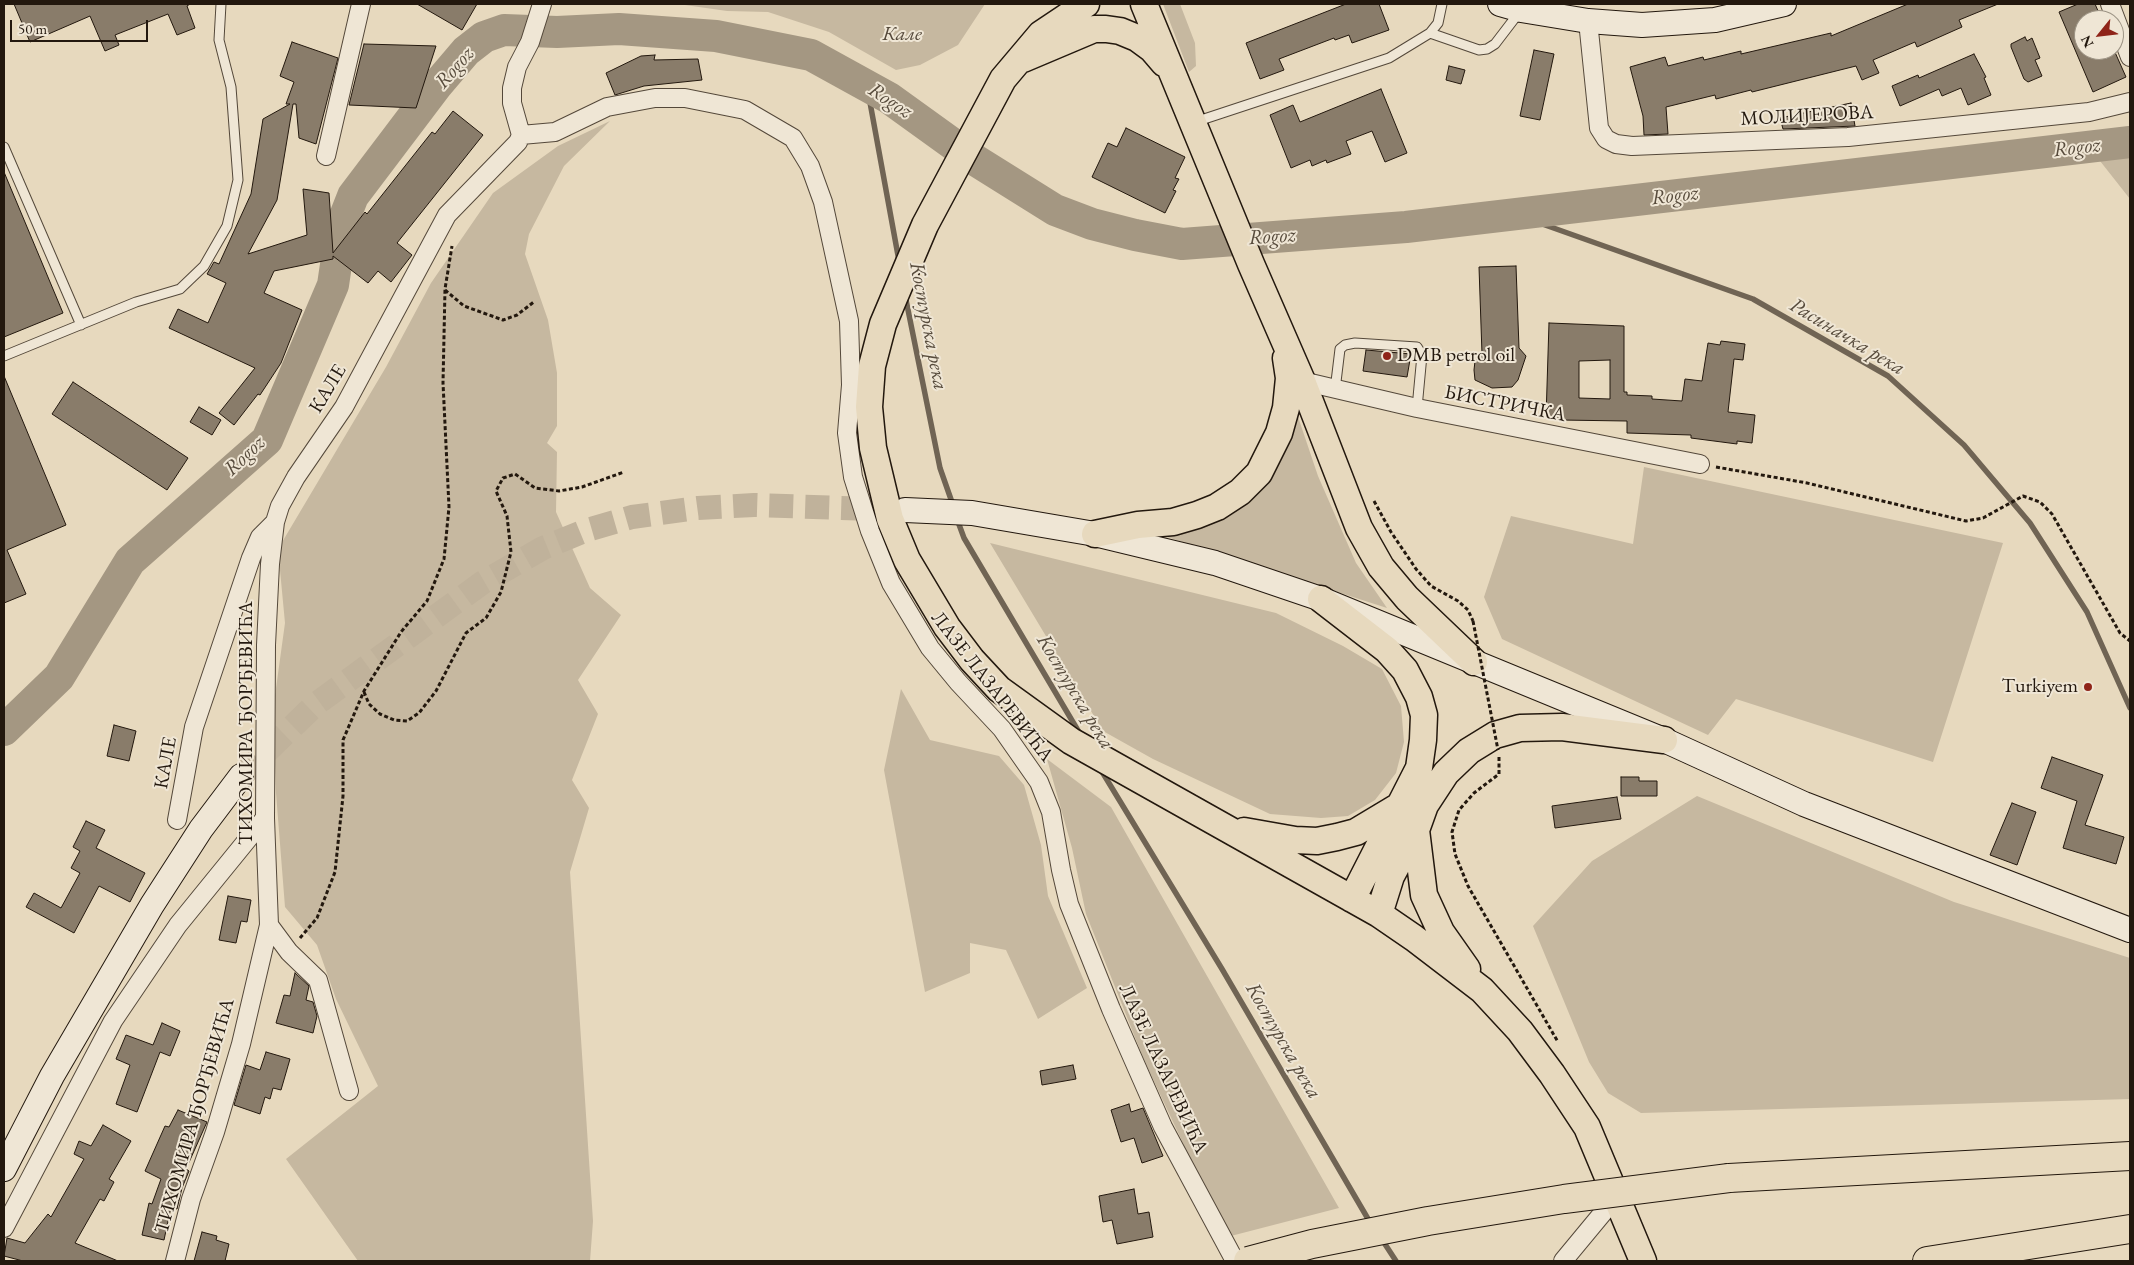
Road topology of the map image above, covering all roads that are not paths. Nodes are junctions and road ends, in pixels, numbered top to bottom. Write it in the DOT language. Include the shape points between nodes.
graph roads {
  1 [pos="221,4"];
  2 [pos="361,4"];
  3 [pos="542,4"];
  4 [pos="1138,4"];
  5 [pos="1144,4"];
  6 [pos="1442,4"];
  7 [pos="1784,4"];
  8 [pos="2110,4"];
  9 [pos="1082,5"];
  10 [pos="1510,7"];
  11 [pos="1588,21"];
  12 [pos="1094,29"];
  13 [pos="1430,33"];
  14 [pos="2130,57"];
  15 [pos="1015,62"];
  16 [pos="1171,70"];
  17 [pos="2130,102"];
  18 [pos="1192,123"];
  19 [pos="521,135"];
  20 [pos="4,147"];
  21 [pos="326,156"];
  22 [pos="82,325"];
  23 [pos="1282,335"];
  24 [pos="4,356"];
  25 [pos="1302,381"];
  26 [pos="1335,390"];
  27 [pos="1417,408"];
  28 [pos="1700,464"];
  29 [pos="914,510"];
  30 [pos="275,522"];
  31 [pos="1095,534"];
  32 [pos="1321,599"];
  33 [pos="1474,662"];
  34 [pos="1664,740"];
  35 [pos="241,776"];
  36 [pos="1402,804"];
  37 [pos="266,818"];
  38 [pos="177,820"];
  39 [pos="1224,828"];
  40 [pos="1416,830"];
  41 [pos="1352,898"];
  42 [pos="1379,914"];
  43 [pos="269,925"];
  44 [pos="2130,930"];
  45 [pos="1482,990"];
  46 [pos="349,1091"];
  47 [pos="2130,1156"];
  48 [pos="4,1169"];
  49 [pos="1616,1197"];
  50 [pos="4,1228"];
  51 [pos="2130,1229"];
  52 [pos="175,1261"];
  53 [pos="1235,1261"];
  54 [pos="1248,1261"];
  55 [pos="1563,1261"];
  56 [pos="1643,1261"];
  57 [pos="1927,1261"];
  1 -- 22 [label="lane" via="219,40 231,87 238,180 227,226 204,266 180,289 136,302"];
  2 -- 21 [label="street"];
  3 -- 19 [label="street" via="512,88 512,104"];
  4 -- 12 [label="main road" via="1130,12"];
  5 -- 16 [label="main road"];
  6 -- 13 [label="lane" via="1438,23"];
  7 -- 11 [label="main road" via="1716,20 1642,25"];
  8 -- 14 [label="street"];
  9 -- 15 [label="main road" via="1041,34"];
  10 -- 11 [label="main road"];
  10 -- 13 [label="lane" via="1495,44 1487,49 1479,50"];
  11 -- 17 [label="street, МОЛИЈЕРОВА" via="1599,128 1616,144 1848,137 2089,112"];
  12 -- 15 [label="main road"];
  12 -- 16 [label="main road" via="1120,31 1137,38"];
  13 -- 18 [label="lane" via="1389,58"];
  15 -- 39 [label="main road" via="980,118 924,225 883,324 872,366 869,407 873,448 890,519 906,560 946,627 999,689 1070,741"];
  16 -- 18 [label="main road"];
  18 -- 23 [label="main road"];
  19 -- 30 [label="street, КАЛЕ" via="518,142 447,215 344,406 296,477"];
  19 -- 53 [label="street, ЛАЗЕ ЛАЗАРЕВИЋА" via="555,132 607,108 655,98 685,98 745,110 793,138 810,166 824,202 849,320 851,385 847,433 853,477 870,532 891,583 930,648 1002,729 1039,782 1051,812 1069,904 1111,1009 1163,1128"];
  20 -- 22 [label="lane"];
  22 -- 24 [label="lane"];
  23 -- 25 [label="main road"];
  23 -- 31 [label="main road" via="1289,378 1286,408 1279,433 1258,472 1240,492 1198,515"];
  25 -- 26 [label="street, БИСТРИЧКА"];
  25 -- 33 [label="main road" via="1359,528 1382,567 1408,598"];
  26 -- 27 [label="street, БИСТРИЧКА"];
  26 -- 27 [label="lane" via="1340,349 1345,345 1417,347 1422,355"];
  27 -- 28 [label="street, БИСТРИЧКА"];
  29 -- 31 [label="main road" via="972,513"];
  30 -- 37 [label="street, ТИХОМИРА ЂОРЂЕВИЋА" via="266,645"];
  30 -- 38 [label="street, КАЛЕ" via="260,537 251,558 194,727"];
  31 -- 32 [label="main road" via="1214,563"];
  32 -- 33 [label="main road"];
  32 -- 36 [label="main road" via="1387,650 1406,670 1419,697 1424,715 1419,768"];
  33 -- 34 [label="main road"];
  34 -- 40 [label="main road" via="1562,727 1520,728 1495,735 1469,751 1446,773 1425,805"];
  34 -- 44 [label="main road" via="1804,804"];
  35 -- 48 [label="main road" via="201,829 152,906 29,1118"];
  36 -- 39 [label="main road" via="1356,832 1318,841"];
  36 -- 41 [label="main road"];
  37 -- 43 [label="street, ТИХОМИРА ЂОРЂЕВИЋА"];
  37 -- 50 [label="street" via="178,925 114,1021"];
  39 -- 41 [label="main road"];
  40 -- 42 [label="main road" via="1391,876"];
  40 -- 45 [label="main road" via="1424,895 1441,932"];
  41 -- 42 [label="main road"];
  42 -- 45 [label="main road"];
  43 -- 46 [label="street" via="289,952 318,980"];
  43 -- 52 [label="street, ТИХОМИРА ЂОРЂЕВИЋА" via="241,1044 191,1199"];
  45 -- 49 [label="main road" via="1520,1031 1587,1127"];
  47 -- 54 [label="highway, bridge" via="1729,1178 1564,1199 1428,1221 1312,1244"];
  49 -- 55 [label="street"];
  49 -- 56 [label="main road"];
  51 -- 57 [label="highway"];
}
